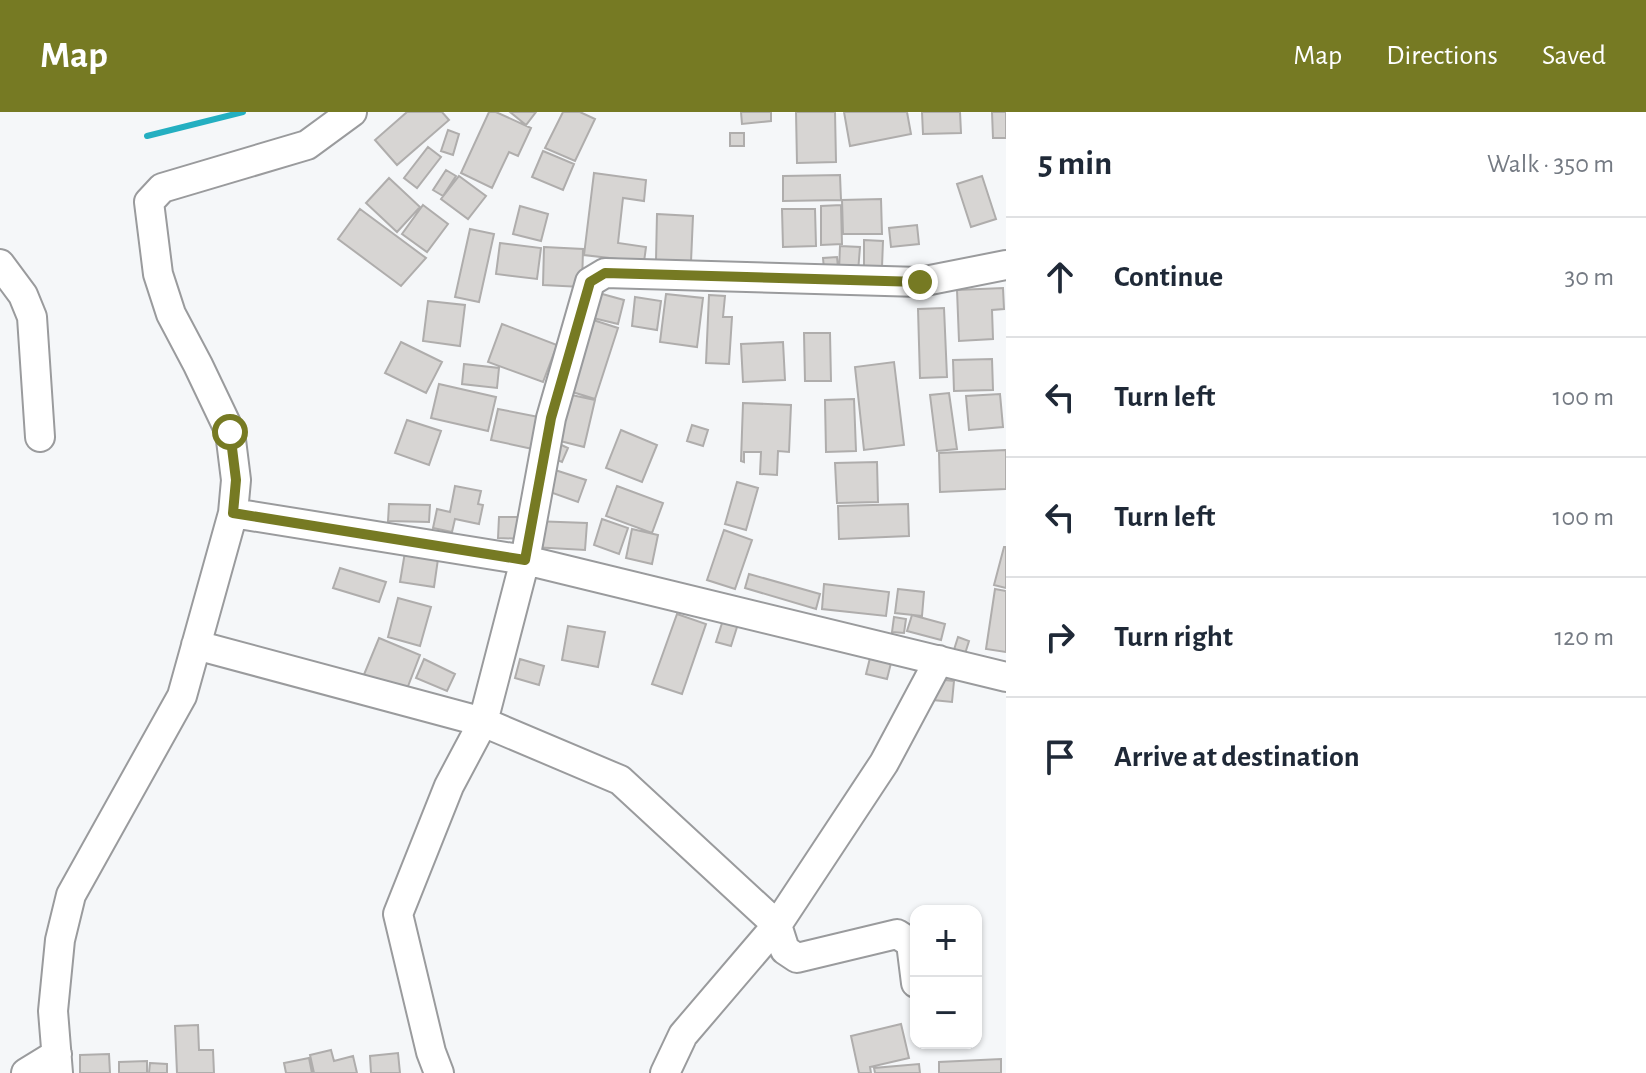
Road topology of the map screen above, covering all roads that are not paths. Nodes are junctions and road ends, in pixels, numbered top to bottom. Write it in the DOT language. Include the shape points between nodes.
graph roads {
  1 [pos="352,112"];
  2 [pos="0,264"];
  3 [pos="1006,265"];
  4 [pos="40,437"];
  5 [pos="233,513"];
  6 [pos="525,560"];
  7 [pos="196,645"];
  8 [pos="939,660"];
  9 [pos="1006,677"];
  10 [pos="483,722"];
  11 [pos="777,925"];
  12 [pos="915,977"];
  13 [pos="58,1064"];
  14 [pos="26,1073"];
  15 [pos="439,1073"];
  16 [pos="665,1073"];
  1 -- 5 [label="street" via="307,145 162,188 149,202 158,274 171,314 230,432 236,480"];
  2 -- 4 [label="street" via="32,317"];
  3 -- 6 [label="street" via="920,282 605,273 590,282 555,403"];
  5 -- 6 [label="street"];
  5 -- 7 [label="street"];
  6 -- 8 [label="street"];
  6 -- 10 [label="street"];
  7 -- 10 [label="street"];
  7 -- 13 [label="street" via="182,696 71,895 53,1011"];
  8 -- 9 [label="street"];
  8 -- 11 [label="street" via="884,763"];
  10 -- 11 [label="street" via="620,780"];
  10 -- 15 [label="street" via="449,786 398,914"];
  11 -- 12 [label="street" via="785,950 797,958 897,934 911,943"];
  11 -- 16 [label="street" via="683,1035"];
  13 -- 14 [label="street"];
}
